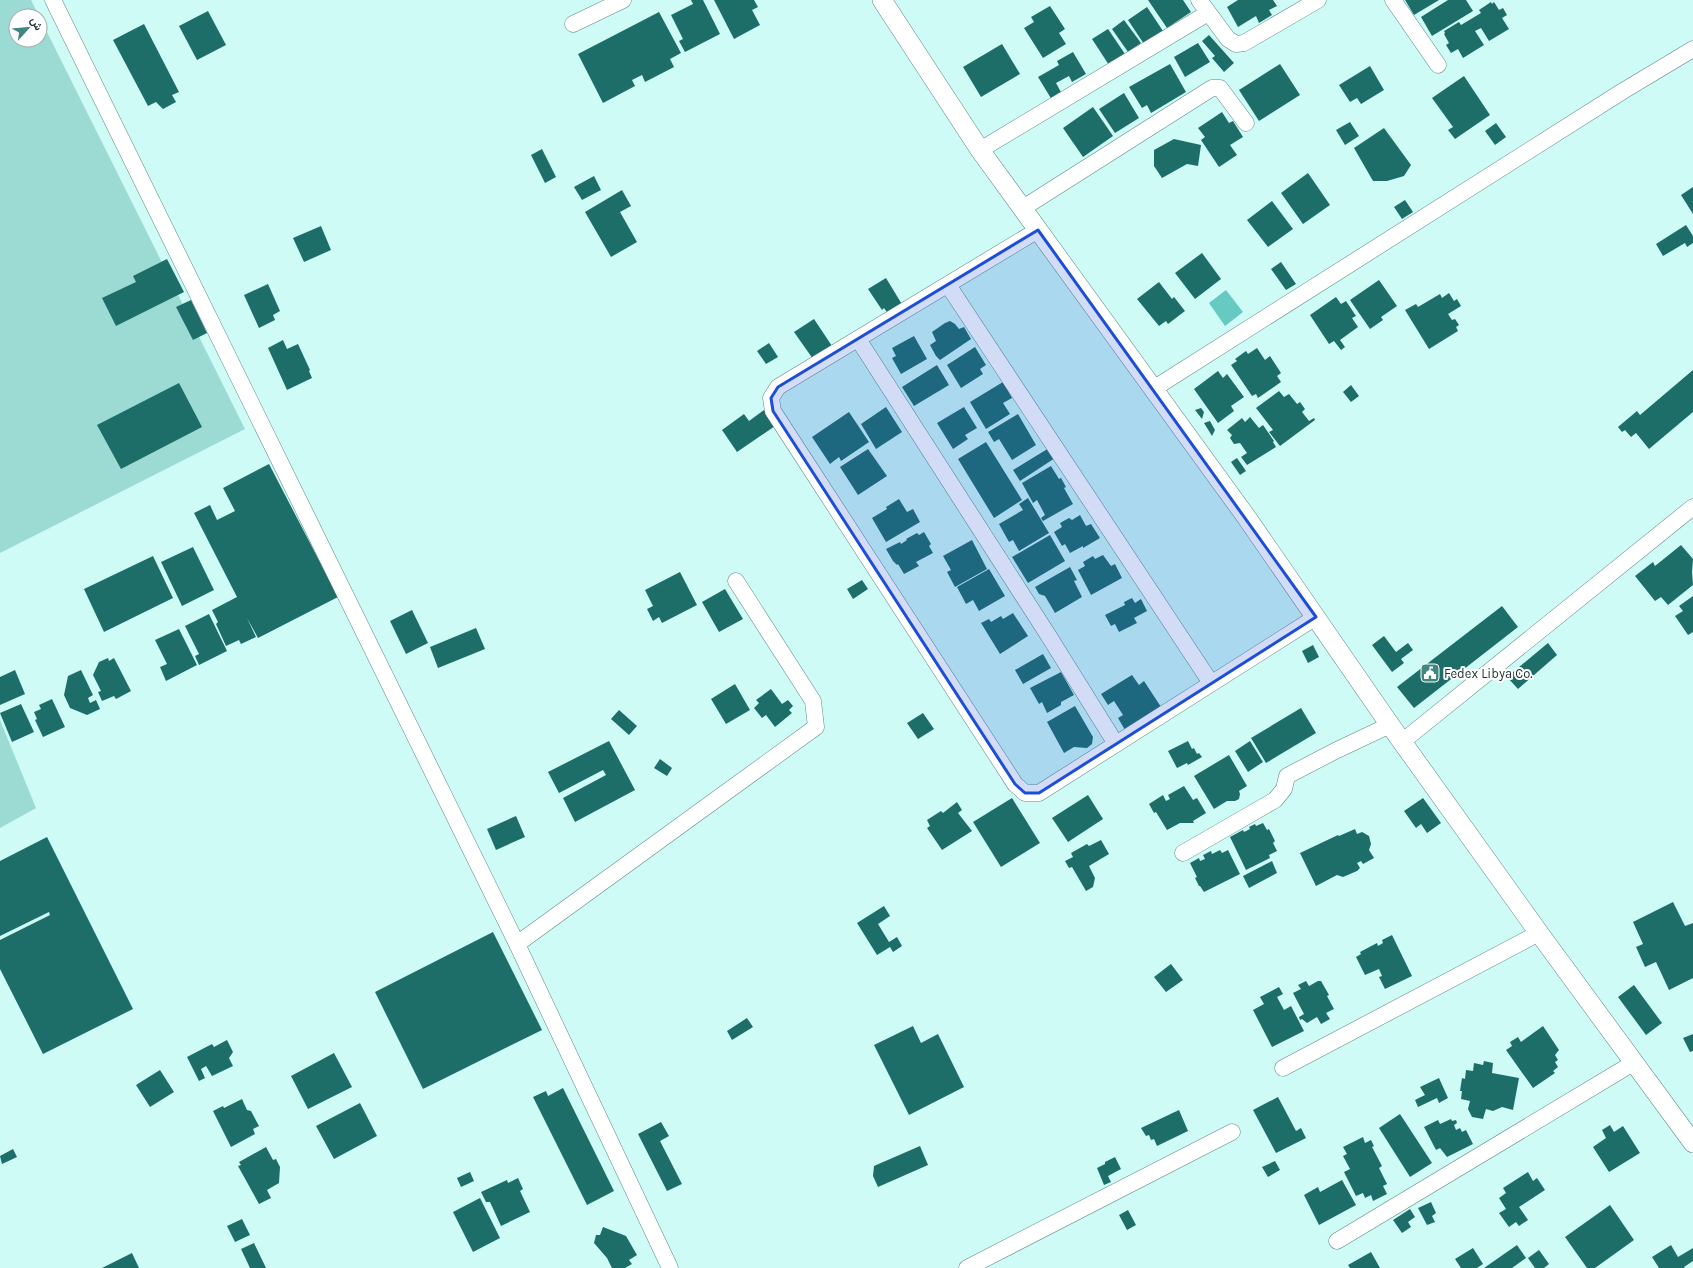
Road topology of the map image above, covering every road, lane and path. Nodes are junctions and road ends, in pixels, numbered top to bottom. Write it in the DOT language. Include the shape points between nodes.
graph roads {
  1 [pos="53,0"];
  2 [pos="623,0"];
  3 [pos="882,0"];
  4 [pos="1318,0"];
  5 [pos="1393,0"];
  6 [pos="1204,7"];
  7 [pos="573,24"];
  8 [pos="1693,49"];
  9 [pos="1438,65"];
  10 [pos="1246,123"];
  11 [pos="980,150"];
  12 [pos="1023,208"];
  13 [pos="1038,230"];
  14 [pos="948,285"];
  15 [pos="858,339"];
  16 [pos="1153,388"];
  17 [pos="1693,507"];
  18 [pos="736,581"];
  19 [pos="1316,617"];
  20 [pos="1211,683"];
  21 [pos="1390,725"];
  22 [pos="1403,742"];
  23 [pos="1116,744"];
  24 [pos="1183,854"];
  25 [pos="1539,933"];
  26 [pos="517,944"];
  27 [pos="1635,1062"];
  28 [pos="1283,1068"];
  29 [pos="1232,1132"];
  30 [pos="1693,1143"];
  31 [pos="1337,1241"];
  32 [pos="670,1268"];
  33 [pos="966,1268"];
  1 -- 26 [label="street"];
  2 -- 7 [label="street"];
  3 -- 11 [label="street"];
  4 -- 6 [label="street" via="1244,43 1236,44 1228,39"];
  5 -- 9 [label="street"];
  6 -- 11 [label="street"];
  8 -- 16 [label="street"];
  10 -- 12 [label="street" via="1220,88 1212,88"];
  11 -- 12 [label="street"];
  12 -- 13 [label="street"];
  13 -- 14 [label="street"];
  13 -- 16 [label="street"];
  14 -- 15 [label="street"];
  14 -- 20 [label="street"];
  15 -- 23 [label="street"];
  15 -- 23 [label="street" via="778,387 771,398 773,411 1015,784 1025,793 1039,793"];
  16 -- 19 [label="street"];
  17 -- 22 [label="street"];
  18 -- 26 [label="street" via="813,701 816,727"];
  19 -- 20 [label="street"];
  19 -- 21 [label="street"];
  20 -- 23 [label="street"];
  21 -- 22 [label="street"];
  21 -- 24 [label="street" via="1287,776 1284,789 1275,800"];
  22 -- 25 [label="street"];
  25 -- 27 [label="street"];
  25 -- 28 [label="street"];
  26 -- 32 [label="street"];
  27 -- 30 [label="street"];
  27 -- 31 [label="street"];
  29 -- 33 [label="street"];
}
